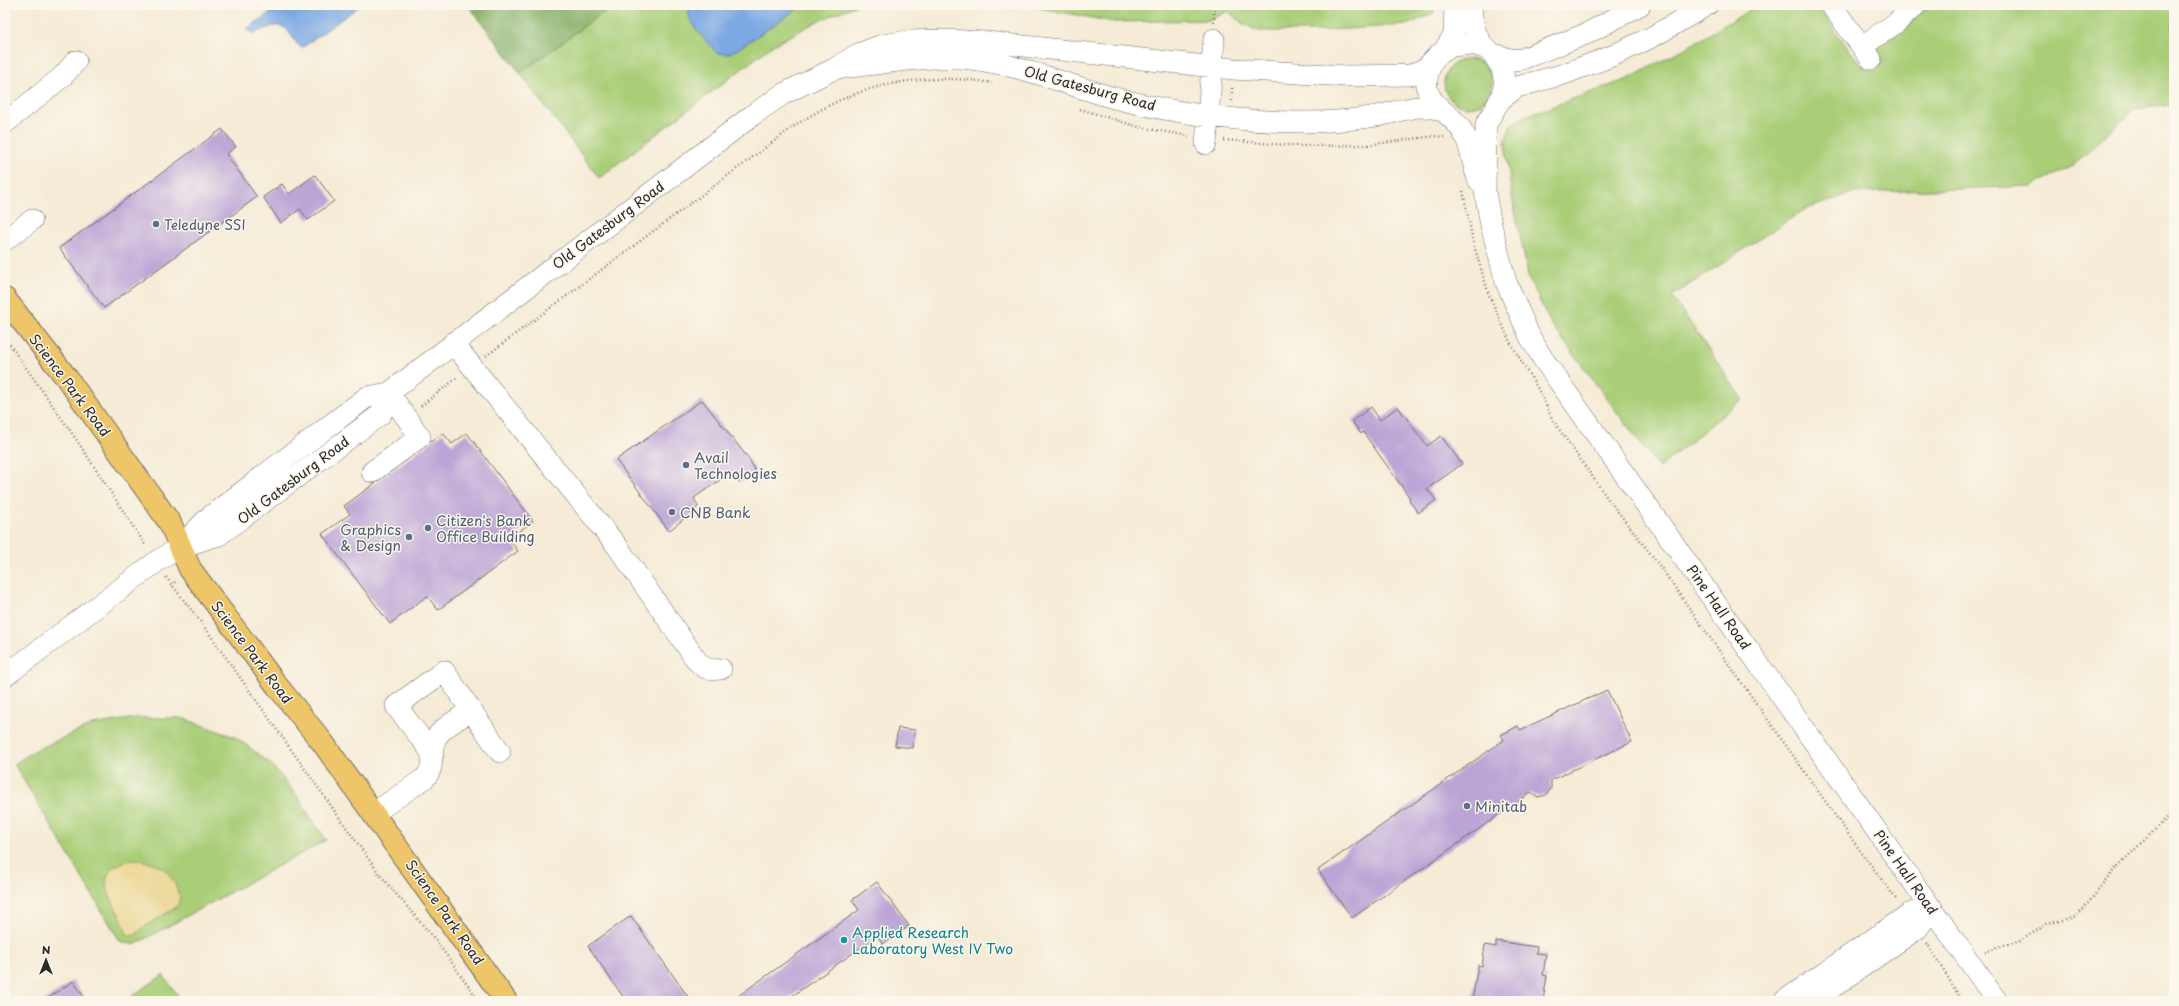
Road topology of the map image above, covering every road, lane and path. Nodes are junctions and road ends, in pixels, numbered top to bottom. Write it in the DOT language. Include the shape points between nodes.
graph roads {
  1 [pos="1455,5"];
  2 [pos="1472,5"];
  3 [pos="1640,5"];
  4 [pos="1707,5"];
  5 [pos="1831,5"];
  6 [pos="1916,5"];
  7 [pos="1214,39"];
  8 [pos="1489,51"];
  9 [pos="1439,56"];
  10 [pos="76,61"];
  11 [pos="1212,67"];
  12 [pos="834,69"];
  13 [pos="996,84"];
  14 [pos="1233,84"];
  15 [pos="1232,104"];
  16 [pos="1498,104"];
  17 [pos="1073,106"];
  18 [pos="1444,113"];
  19 [pos="1208,116"];
  20 [pos="5,123"];
  21 [pos="1207,140"];
  22 [pos="1451,140"];
  23 [pos="1463,187"];
  24 [pos="1485,192"];
  25 [pos="32,220"];
  26 [pos="5,240"];
  27 [pos="5,299"];
  28 [pos="5,338"];
  29 [pos="453,343"];
  30 [pos="484,357"];
  31 [pos="460,375"];
  32 [pos="389,392"];
  33 [pos="415,410"];
  34 [pos="372,472"];
  35 [pos="180,547"];
  36 [pos="147,548"];
  37 [pos="171,584"];
  38 [pos="721,669"];
  39 [pos="5,676"];
  40 [pos="471,710"];
  41 [pos="500,752"];
  42 [pos="433,754"];
  43 [pos="2174,812"];
  44 [pos="374,813"];
  45 [pos="1932,908"];
  46 [pos="1914,921"];
  47 [pos="1965,957"];
  48 [pos="478,1001"];
  49 [pos="506,1001"];
  50 [pos="1784,1001"];
  51 [pos="1813,1001"];
  52 [pos="1962,1001"];
  53 [pos="1997,1001"];
  1 -- 9 [label="street, Pine Hall Road" via="1454,35"];
  2 -- 8 [label="street, Pine Hall Road" via="1478,40"];
  3 -- 8 [label="street, Old Gatesburg Road" via="1586,34 1522,59 1514,60"];
  4 -- 16 [label="street, Old Gatesburg Road" via="1654,36 1612,56 1564,74 1522,85 1508,93"];
  5 -- 6 [label="street" via="1866,53"];
  7 -- 11 [label="street"];
  8 -- 9 [label="street, Old Gatesburg Road" via="1465,43"];
  8 -- 16 [label="street, Pine Hall Road" via="1500,64 1504,76 1505,84"];
  9 -- 11 [label="street, Old Gatesburg Road" via="1420,72 1398,76 1286,74"];
  9 -- 18 [label="street, Pine Hall Road" via="1429,70 1428,88 1432,100"];
  10 -- 20 [label="street" via="63,76"];
  11 -- 12 [label="street, Old Gatesburg Road" via="988,42 944,40 882,45 858,54"];
  11 -- 19 [label="street"];
  12 -- 19 [label="street, Old Gatesburg Road" via="940,57 978,60 1118,98"];
  12 -- 29 [label="street, Old Gatesburg Road" via="809,80 754,114"];
  13 -- 30 [label="path" via="942,78 908,81 874,88 835,102 797,124"];
  14 -- 15 [label="path"];
  16 -- 18 [label="street, Old Gatesburg Road" via="1486,115 1474,120 1461,120"];
  16 -- 24 [label="street, Pine Hall Road" via="1486,124"];
  17 -- 21 [label="path" via="1139,126"];
  18 -- 19 [label="street, Old Gatesburg Road" via="1425,106 1415,106 1372,116 1318,122 1250,121"];
  18 -- 24 [label="street, Pine Hall Road" via="1457,123 1466,136 1476,174"];
  19 -- 21 [label="street"];
  21 -- 22 [label="path" via="1300,146 1367,145 1435,136"];
  23 -- 46 [label="path" via="1474,246 1489,295 1509,340 1542,396 1552,419 1608,499 1654,558 1856,844"];
  24 -- 45 [label="street, Pine Hall Road" via="1492,232 1506,282 1524,326 1542,359"];
  25 -- 26 [label="street"];
  27 -- 35 [label="main road, Science Park Road" via="66,377 170,522"];
  28 -- 36 [label="path" via="74,436"];
  29 -- 32 [label="street, Old Gatesburg Road"];
  29 -- 38 [label="street" via="617,546 697,662 705,669"];
  31 -- 33 [label="path"];
  32 -- 34 [label="street" via="420,437"];
  32 -- 35 [label="street, Old Gatesburg Road" via="367,397 208,518"];
  35 -- 39 [label="street, Old Gatesburg Road" via="156,562"];
  35 -- 44 [label="main road, Science Park Road" via="190,569"];
  37 -- 48 [label="path" via="380,875 434,938"];
  40 -- 41 [label="street"];
  40 -- 42 [label="street" via="439,734 435,740"];
  40 -- 42 [label="street" via="444,671 396,706"];
  42 -- 44 [label="street" via="431,772 425,778"];
  43 -- 47 [label="path" via="2114,870 2075,917 2047,924 2020,941"];
  44 -- 49 [label="main road, Science Park Road"];
  45 -- 46 [label="street"];
  45 -- 47 [label="street, Pine Hall Road"];
  46 -- 50 [label="street"];
  46 -- 51 [label="street"];
  46 -- 52 [label="path"];
  47 -- 53 [label="street, Pine Hall Road"];
}
